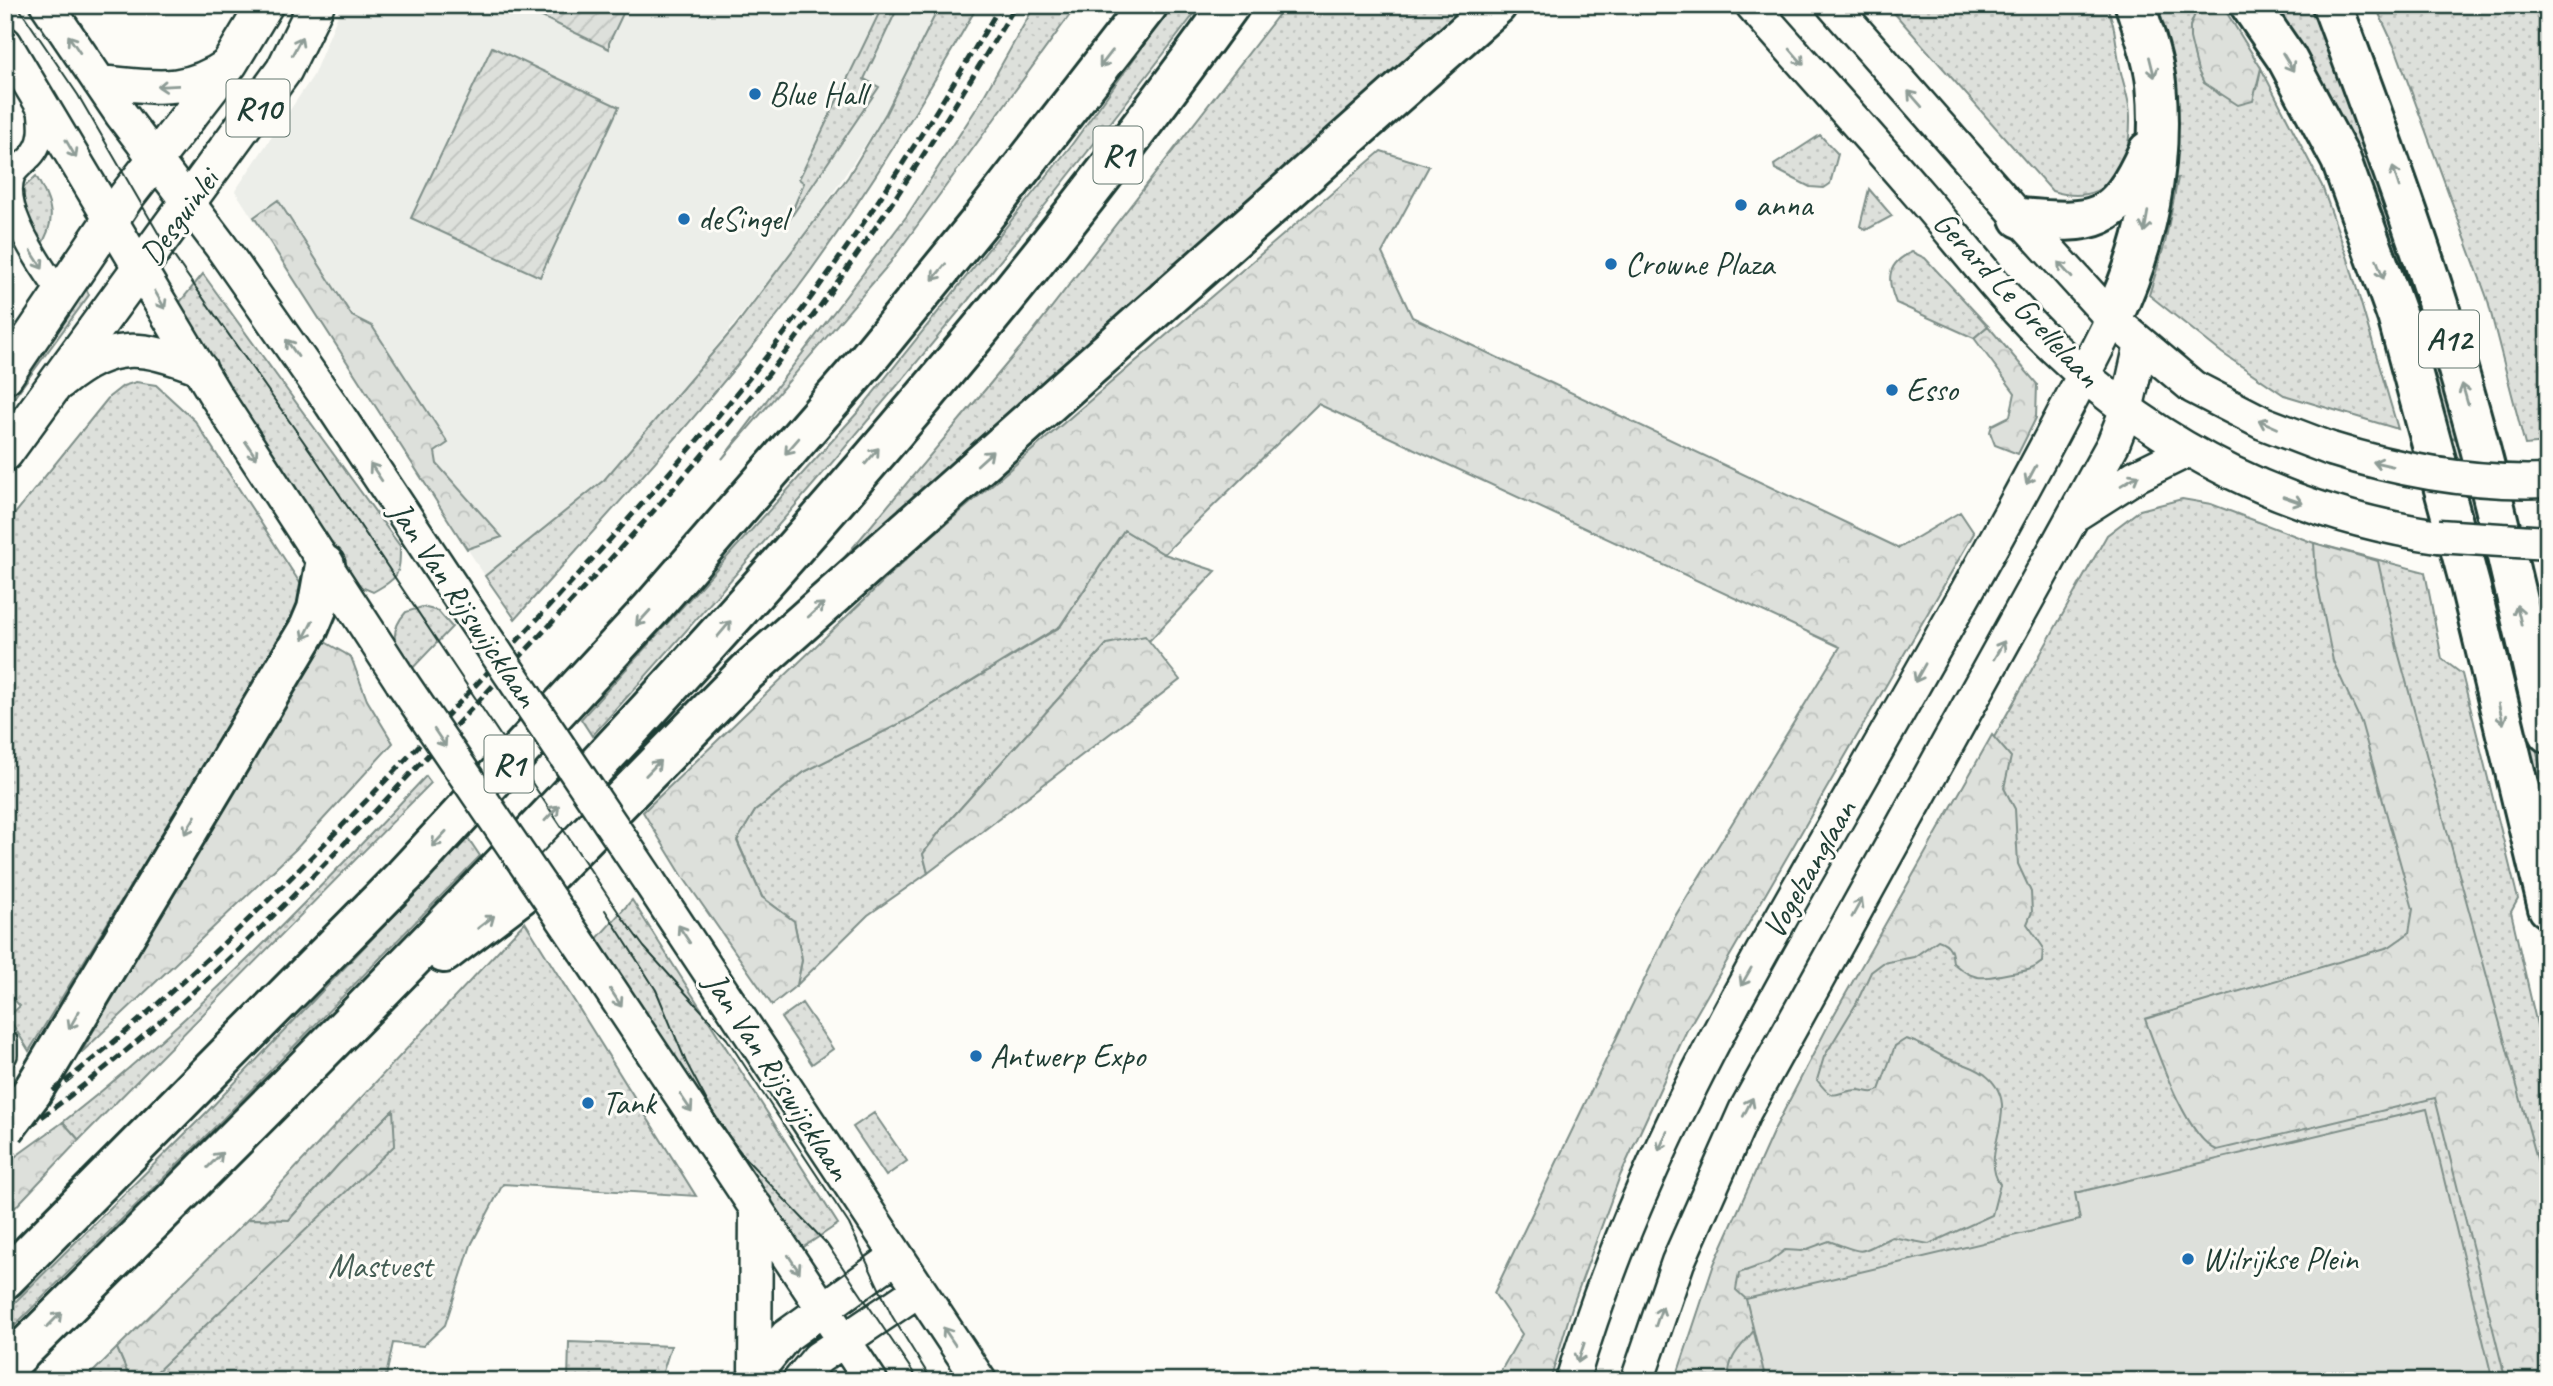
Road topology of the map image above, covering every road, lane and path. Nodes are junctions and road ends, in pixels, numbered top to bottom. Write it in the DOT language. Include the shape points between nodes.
graph roads {
  1 [pos="47,5"];
  2 [pos="265,5"];
  3 [pos="316,5"];
  4 [pos="1148,5"];
  5 [pos="1230,5"];
  6 [pos="1260,5"];
  7 [pos="1497,5"];
  8 [pos="1752,5"];
  9 [pos="1833,5"];
  10 [pos="2134,5"];
  11 [pos="2250,5"];
  12 [pos="2332,5"];
  13 [pos="5,43"];
  14 [pos="230,63"];
  15 [pos="99,82"];
  16 [pos="36,90"];
  17 [pos="2158,130"];
  18 [pos="156,160"];
  19 [pos="9,175"];
  20 [pos="188,203"];
  21 [pos="2020,218"];
  22 [pos="112,220"];
  23 [pos="141,268"];
  24 [pos="60,293"];
  25 [pos="1003,302"];
  26 [pos="2112,319"];
  27 [pos="2141,344"];
  28 [pos="200,368"];
  29 [pos="2084,375"];
  30 [pos="5,376"];
  31 [pos="55,387"];
  32 [pos="2126,411"];
  33 [pos="2187,451"];
  34 [pos="5,453"];
  35 [pos="2548,481"];
  36 [pos="2077,513"];
  37 [pos="2548,543"];
  38 [pos="325,565"];
  39 [pos="2542,687"];
  40 [pos="2548,733"];
  41 [pos="2548,908"];
  42 [pos="353,1022"];
  43 [pos="5,1041"];
  44 [pos="5,1055"];
  45 [pos="5,1128"];
  46 [pos="756,1207"];
  47 [pos="897,1256"];
  48 [pos="5,1279"];
  49 [pos="919,1290"];
  50 [pos="823,1308"];
  51 [pos="843,1338"];
  52 [pos="5,1368"];
  53 [pos="755,1377"];
  54 [pos="799,1381"];
  55 [pos="871,1381"];
  56 [pos="980,1381"];
  57 [pos="1572,1381"];
  58 [pos="1637,1381"];
  15 -- 1 [label="street, Jan Van Rijswijcklaan, one-way"];
  2 -- 14 [label="main road, Desguinlei / R10"];
  20 -- 3 [label="main road, Desguinlei / R10, one-way" via="284,70"];
  4 -- 48 [label="highway, R1, one-way" via="867,360 650,610 404,876"];
  5 -- 25 [label="highway, R1"];
  6 -- 25 [label="highway" via="1075,248"];
  42 -- 7 [label="highway, one-way" via="551,873 747,672"];
  8 -- 29 [label="street, Gerard Le Grellelaan, one-way" via="2052,347"];
  21 -- 9 [label="street, Gerard Le Grellelaan, one-way"];
  10 -- 17 [label="highway, one-way" via="2155,82"];
  11 -- 41 [label="highway, A12, one-way" via="2287,59 2341,160 2397,316 2470,585"];
  39 -- 12 [label="highway, A12, one-way" via="2449,337 2382,136"];
  13 -- 16 [label="street"];
  14 -- 15 [label="street, one-way" via="205,80 176,86"];
  14 -- 18 [label="main road, Desguinlei / R10"];
  15 -- 18 [label="street, Jan Van Rijswijcklaan"];
  16 -- 19 [label="street" via="41,139 37,150"];
  16 -- 22 [label="street, one-way"];
  17 -- 21 [label="highway" via="2126,195 2109,211 2077,221"];
  17 -- 26 [label="highway, one-way" via="2143,242"];
  18 -- 20 [label="street, Jan Van Rijswijcklaan"];
  18 -- 22 [label="main road, Desguinlei / R10"];
  19 -- 24 [label="street, one-way" via="22,234"];
  20 -- 23 [label="main road, Desguinlei / R10"];
  47 -- 20 [label="street, Jan Van Rijswijcklaan, one-way, bridge" via="331,404"];
  26 -- 21 [label="street, Gerard Le Grellelaan, one-way"];
  22 -- 23 [label="street"];
  22 -- 24 [label="main road, Desguinlei / R10"];
  23 -- 28 [label="street, one-way"];
  23 -- 31 [label="main road, Desguinlei / R10"];
  24 -- 30 [label="main road, Desguinlei / R10"];
  42 -- 25 [label="highway, R1, one-way" via="710,646"];
  26 -- 27 [label="street, Gerard Le Grellelaan"];
  26 -- 29 [label="street, Vogelzanglaan"];
  27 -- 32 [label="street, Vogelzanglaan"];
  35 -- 27 [label="street, Gerard Le Grellelaan, one-way, bridge" via="2438,475 2331,449 2263,423 2193,387"];
  28 -- 31 [label="street, Desguinlei" via="157,352 129,349 93,359"];
  28 -- 38 [label="street, one-way"];
  29 -- 32 [label="street, Gerard Le Grellelaan"];
  29 -- 57 [label="street, Vogelzanglaan, one-way" via="1692,1079 1631,1214"];
  31 -- 34 [label="main road, Desguinlei / R10"];
  32 -- 33 [label="street, Gerard Le Grellelaan"];
  32 -- 36 [label="street, Vogelzanglaan"];
  36 -- 33 [label="street, one-way" via="2136,475"];
  33 -- 37 [label="street, Gerard Le Grellelaan, one-way, bridge" via="2263,489 2329,512 2438,536"];
  58 -- 36 [label="street, Vogelzanglaan, one-way" via="1678,1262 1745,1111"];
  38 -- 45 [label="highway, one-way, bridge" via="317,609 303,640 32,1092"];
  38 -- 46 [label="street, one-way, bridge"];
  39 -- 40 [label="highway, A12"];
  52 -- 42 [label="highway, R1, one-way"];
  43 -- 44 [label="street"];
  46 -- 50 [label="street, one-way"];
  46 -- 53 [label="street"];
  47 -- 49 [label="street, Jan Van Rijswijcklaan"];
  47 -- 50 [label="street"];
  49 -- 51 [label="street"];
  56 -- 49 [label="street, Jan Van Rijswijcklaan, one-way"];
  50 -- 51 [label="street"];
  50 -- 53 [label="street" via="786,1336"];
  51 -- 54 [label="street" via="812,1363"];
  51 -- 55 [label="street"];
}
